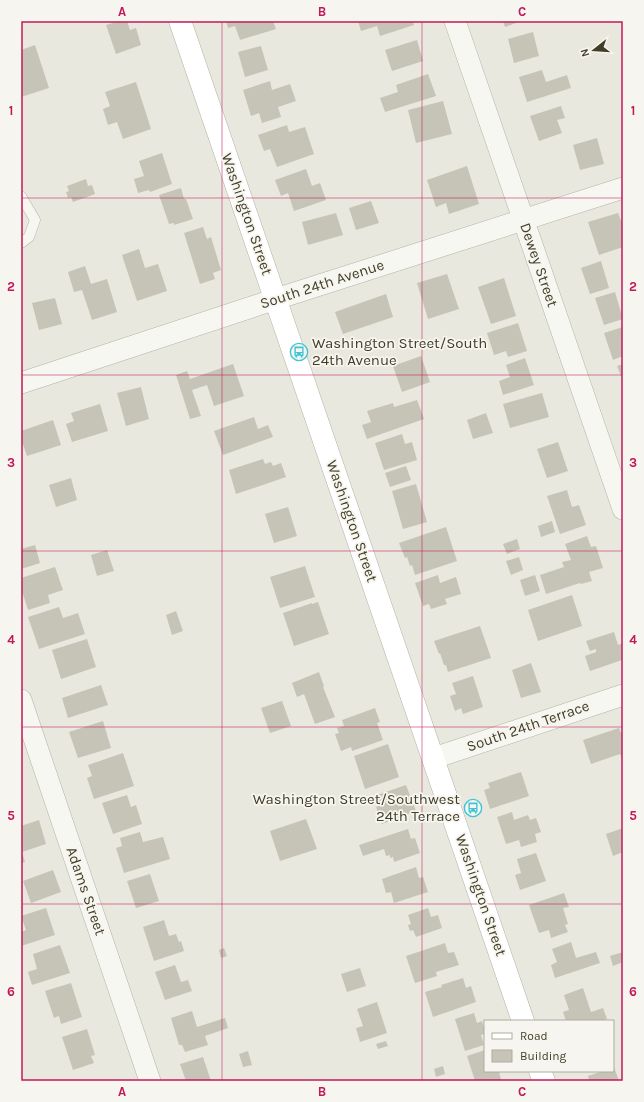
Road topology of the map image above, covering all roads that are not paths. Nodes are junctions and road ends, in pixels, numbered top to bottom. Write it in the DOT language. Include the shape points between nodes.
graph roads {
  1 [pos="180,21"];
  2 [pos="455,21"];
  3 [pos="623,188"];
  4 [pos="21,196"];
  5 [pos="524,220"];
  6 [pos="21,243"];
  7 [pos="276,299"];
  8 [pos="21,383"];
  9 [pos="623,509"];
  10 [pos="623,694"];
  11 [pos="21,700"];
  12 [pos="434,758"];
  13 [pos="523,1020"];
  14 [pos="150,1081"];
  1 -- 7 [label="street, Washington Street"];
  2 -- 5 [label="street, Dewey Street"];
  3 -- 5 [label="street, South 24th Avenue"];
  4 -- 6 [label="lane" via="35,220 29,237"];
  5 -- 7 [label="street, South 24th Avenue"];
  5 -- 9 [label="street, Dewey Street"];
  7 -- 8 [label="street, South 24th Avenue"];
  7 -- 12 [label="street, Washington Street"];
  10 -- 12 [label="street, South 24th Terrace"];
  11 -- 14 [label="street, Adams Street"];
  12 -- 13 [label="street, Washington Street"];
}
